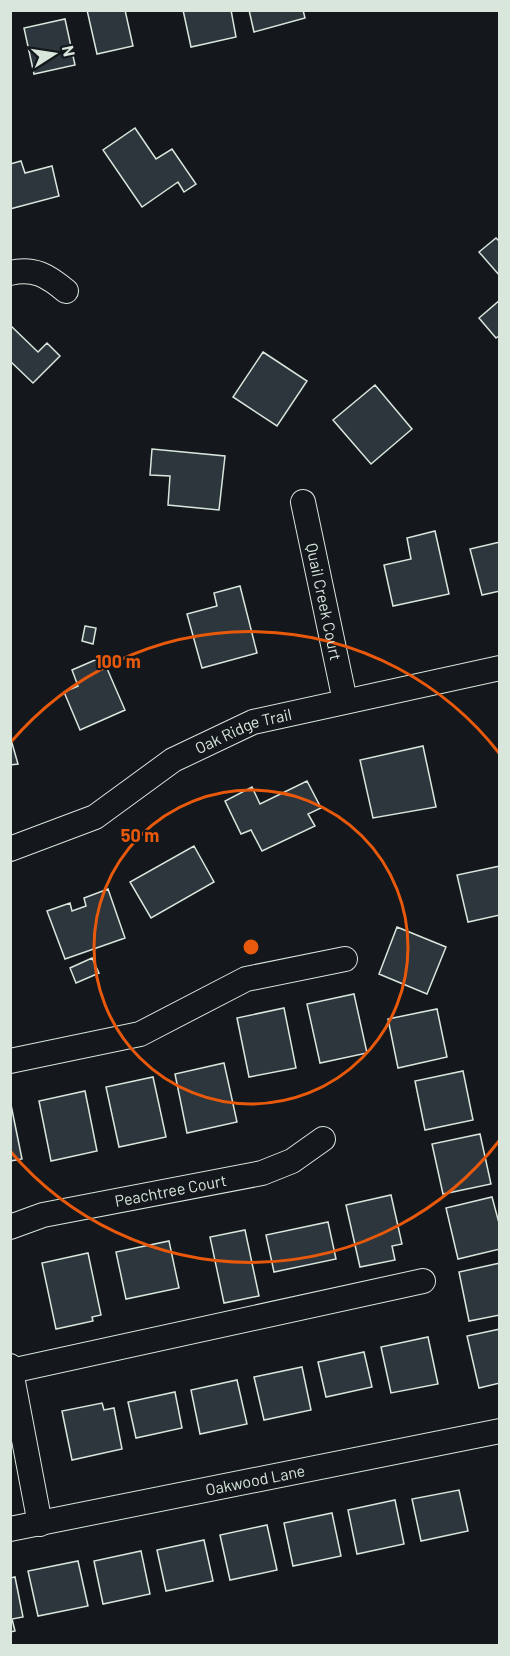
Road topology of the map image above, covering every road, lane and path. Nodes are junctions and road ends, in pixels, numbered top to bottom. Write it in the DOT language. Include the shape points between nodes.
graph roads {
  1 [pos="10,273"];
  2 [pos="66,291"];
  3 [pos="303,502"];
  4 [pos="500,668"];
  5 [pos="345,701"];
  6 [pos="10,849"];
  7 [pos="345,959"];
  8 [pos="10,1061"];
  9 [pos="323,1139"];
  10 [pos="10,1227"];
  11 [pos="423,1281"];
  12 [pos="11,1368"];
  13 [pos="500,1431"];
  14 [pos="40,1524"];
  15 [pos="10,1529"];
  1 -- 2 [label="street" via="39,272"];
  3 -- 5 [label="street, Quail Creek Court"];
  4 -- 5 [label="street, Oak Ridge Trail"];
  5 -- 6 [label="street, Oak Ridge Trail" via="253,722 173,760 95,817"];
  7 -- 8 [label="street" via="246,979 140,1034"];
  9 -- 10 [label="street, Peachtree Court" via="292,1161 262,1173 43,1215"];
  11 -- 12 [label="street"];
  12 -- 14 [label="street"];
  13 -- 14 [label="street, Oakwood Lane"];
  14 -- 15 [label="street, Oakwood Lane"];
}
